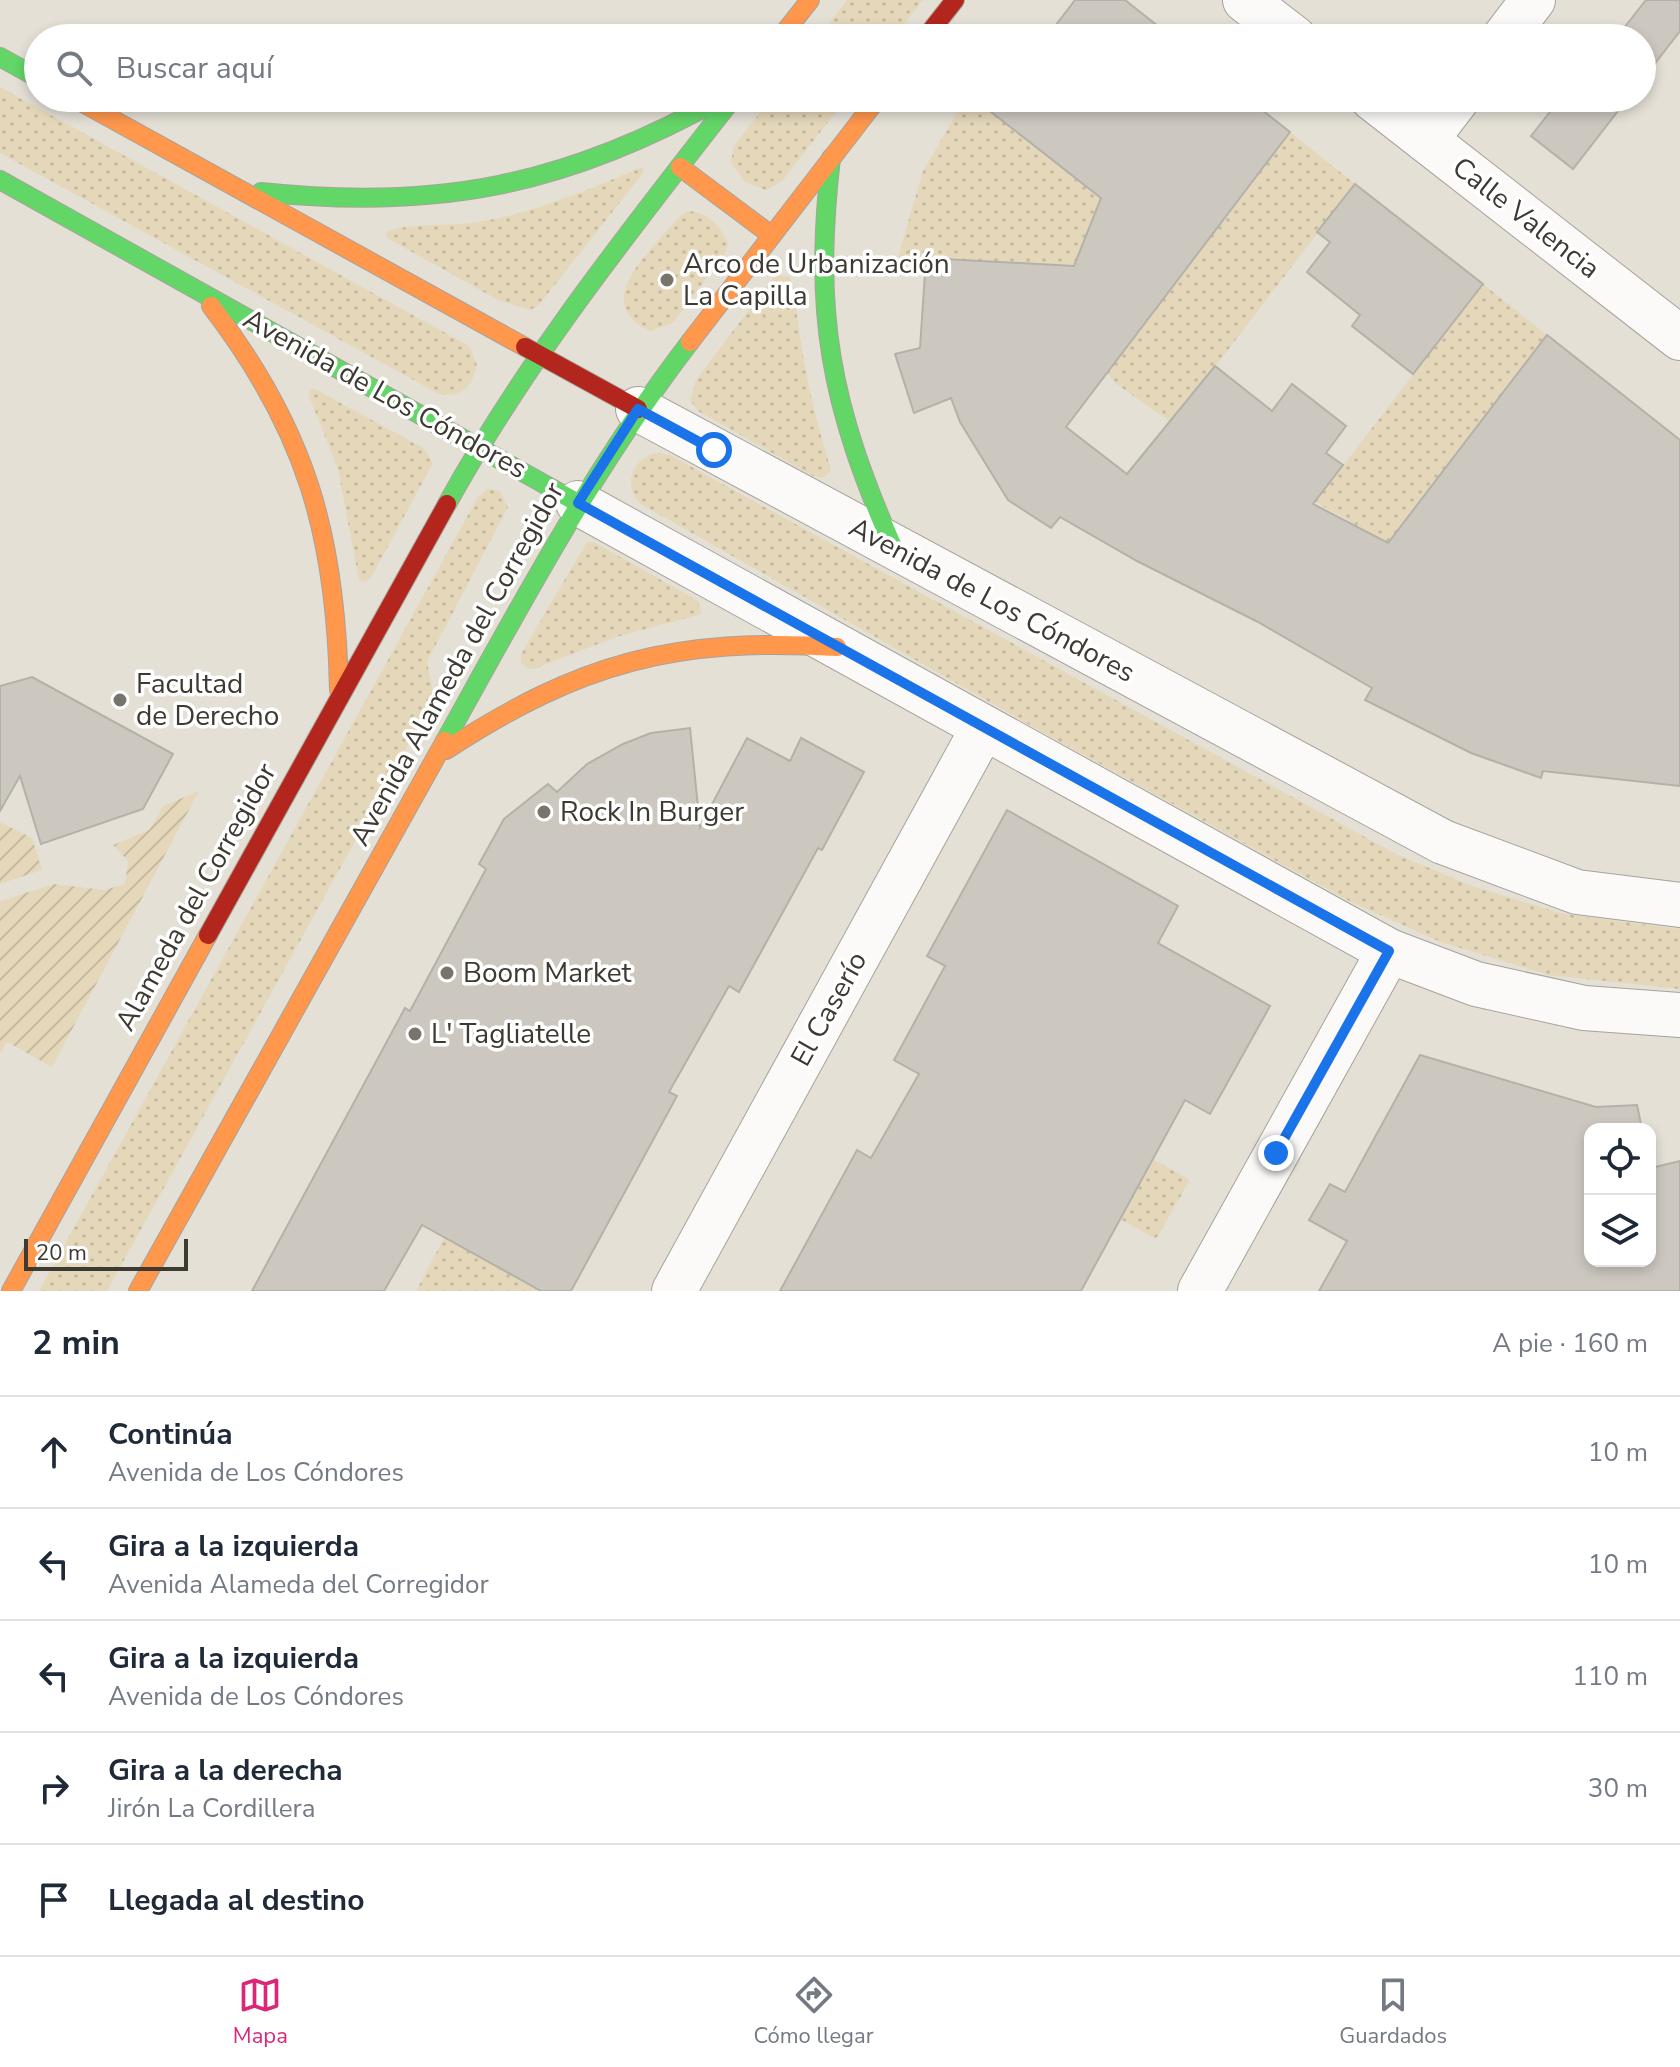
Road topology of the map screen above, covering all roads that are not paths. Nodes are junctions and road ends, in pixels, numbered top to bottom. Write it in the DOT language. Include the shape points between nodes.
graph roads {
  1 [pos="810,0"];
  2 [pos="955,0"];
  3 [pos="1245,0"];
  4 [pos="1533,0"];
  5 [pos="791,24"];
  6 [pos="936,24"];
  7 [pos="1276,24"];
  8 [pos="1515,24"];
  9 [pos="0,57"];
  10 [pos="24,70"];
  11 [pos="99,112"];
  12 [pos="699,112"];
  13 [pos="722,112"];
  14 [pos="867,112"];
  15 [pos="1390,112"];
  16 [pos="1447,112"];
  17 [pos="1426,140"];
  18 [pos="831,157"];
  19 [pos="680,167"];
  20 [pos="0,180"];
  21 [pos="236,188"];
  22 [pos="771,235"];
  23 [pos="197,289"];
  24 [pos="1680,338"];
  25 [pos="539,355"];
  26 [pos="638,409"];
  27 [pos="479,446"];
  28 [pos="578,503"];
  29 [pos="893,547"];
  30 [pos="837,647"];
  31 [pos="339,694"];
  32 [pos="983,728"];
  33 [pos="438,756"];
  34 [pos="1680,905"];
  35 [pos="1389,951"];
  36 [pos="1680,1015"];
  37 [pos="11,1291"];
  38 [pos="138,1291"];
  39 [pos="674,1291"];
  40 [pos="1200,1291"];
  1 -- 5 [label="main road"];
  2 -- 6 [label="main road"];
  3 -- 7 [label="street"];
  4 -- 8 [label="street"];
  9 -- 10 [label="main road"];
  11 -- 21 [label="main road, Avenida de Los Cóndores"];
  12 -- 21 [label="main road" via="620,152 553,176 491,190 363,202"];
  13 -- 19 [label="main road"];
  14 -- 18 [label="main road, Avenida Alameda del Corregidor"];
  15 -- 17 [label="street, Calle Valencia"];
  16 -- 17 [label="street"];
  17 -- 24 [label="street, Calle Valencia"];
  18 -- 22 [label="main road, Avenida Alameda del Corregidor"];
  18 -- 29 [label="main road" via="820,285 826,350 840,418"];
  19 -- 22 [label="main road"];
  19 -- 25 [label="main road"];
  20 -- 23 [label="main road, Avenida de Los Cóndores"];
  21 -- 25 [label="main road, Avenida de Los Cóndores"];
  22 -- 26 [label="main road, Avenida Alameda del Corregidor"];
  23 -- 27 [label="main road, Avenida de Los Cóndores"];
  23 -- 31 [label="main road" via="261,372 307,467 334,575"];
  25 -- 26 [label="main road, Avenida de Los Cóndores"];
  25 -- 27 [label="main road"];
  26 -- 28 [label="main road, Avenida Alameda del Corregidor"];
  26 -- 29 [label="street, Avenida de Los Cóndores"];
  27 -- 28 [label="main road, Avenida de Los Cóndores"];
  27 -- 31 [label="main road, Alameda del Corregidor"];
  28 -- 30 [label="street, Avenida de Los Cóndores"];
  28 -- 33 [label="main road, Avenida Alameda del Corregidor"];
  29 -- 34 [label="street, Avenida de Los Cóndores" via="1443,842 1577,892"];
  30 -- 32 [label="street, Avenida de Los Cóndores"];
  30 -- 33 [label="main road" via="777,641 657,652 544,690"];
  31 -- 37 [label="main road, Alameda del Corregidor"];
  32 -- 35 [label="street, Avenida de Los Cóndores"];
  32 -- 39 [label="street, El Caserío"];
  33 -- 38 [label="main road, Avenida Alameda del Corregidor"];
  35 -- 36 [label="street, Avenida de Los Cóndores" via="1476,984 1538,998 1584,1008"];
  35 -- 40 [label="street"];
}
